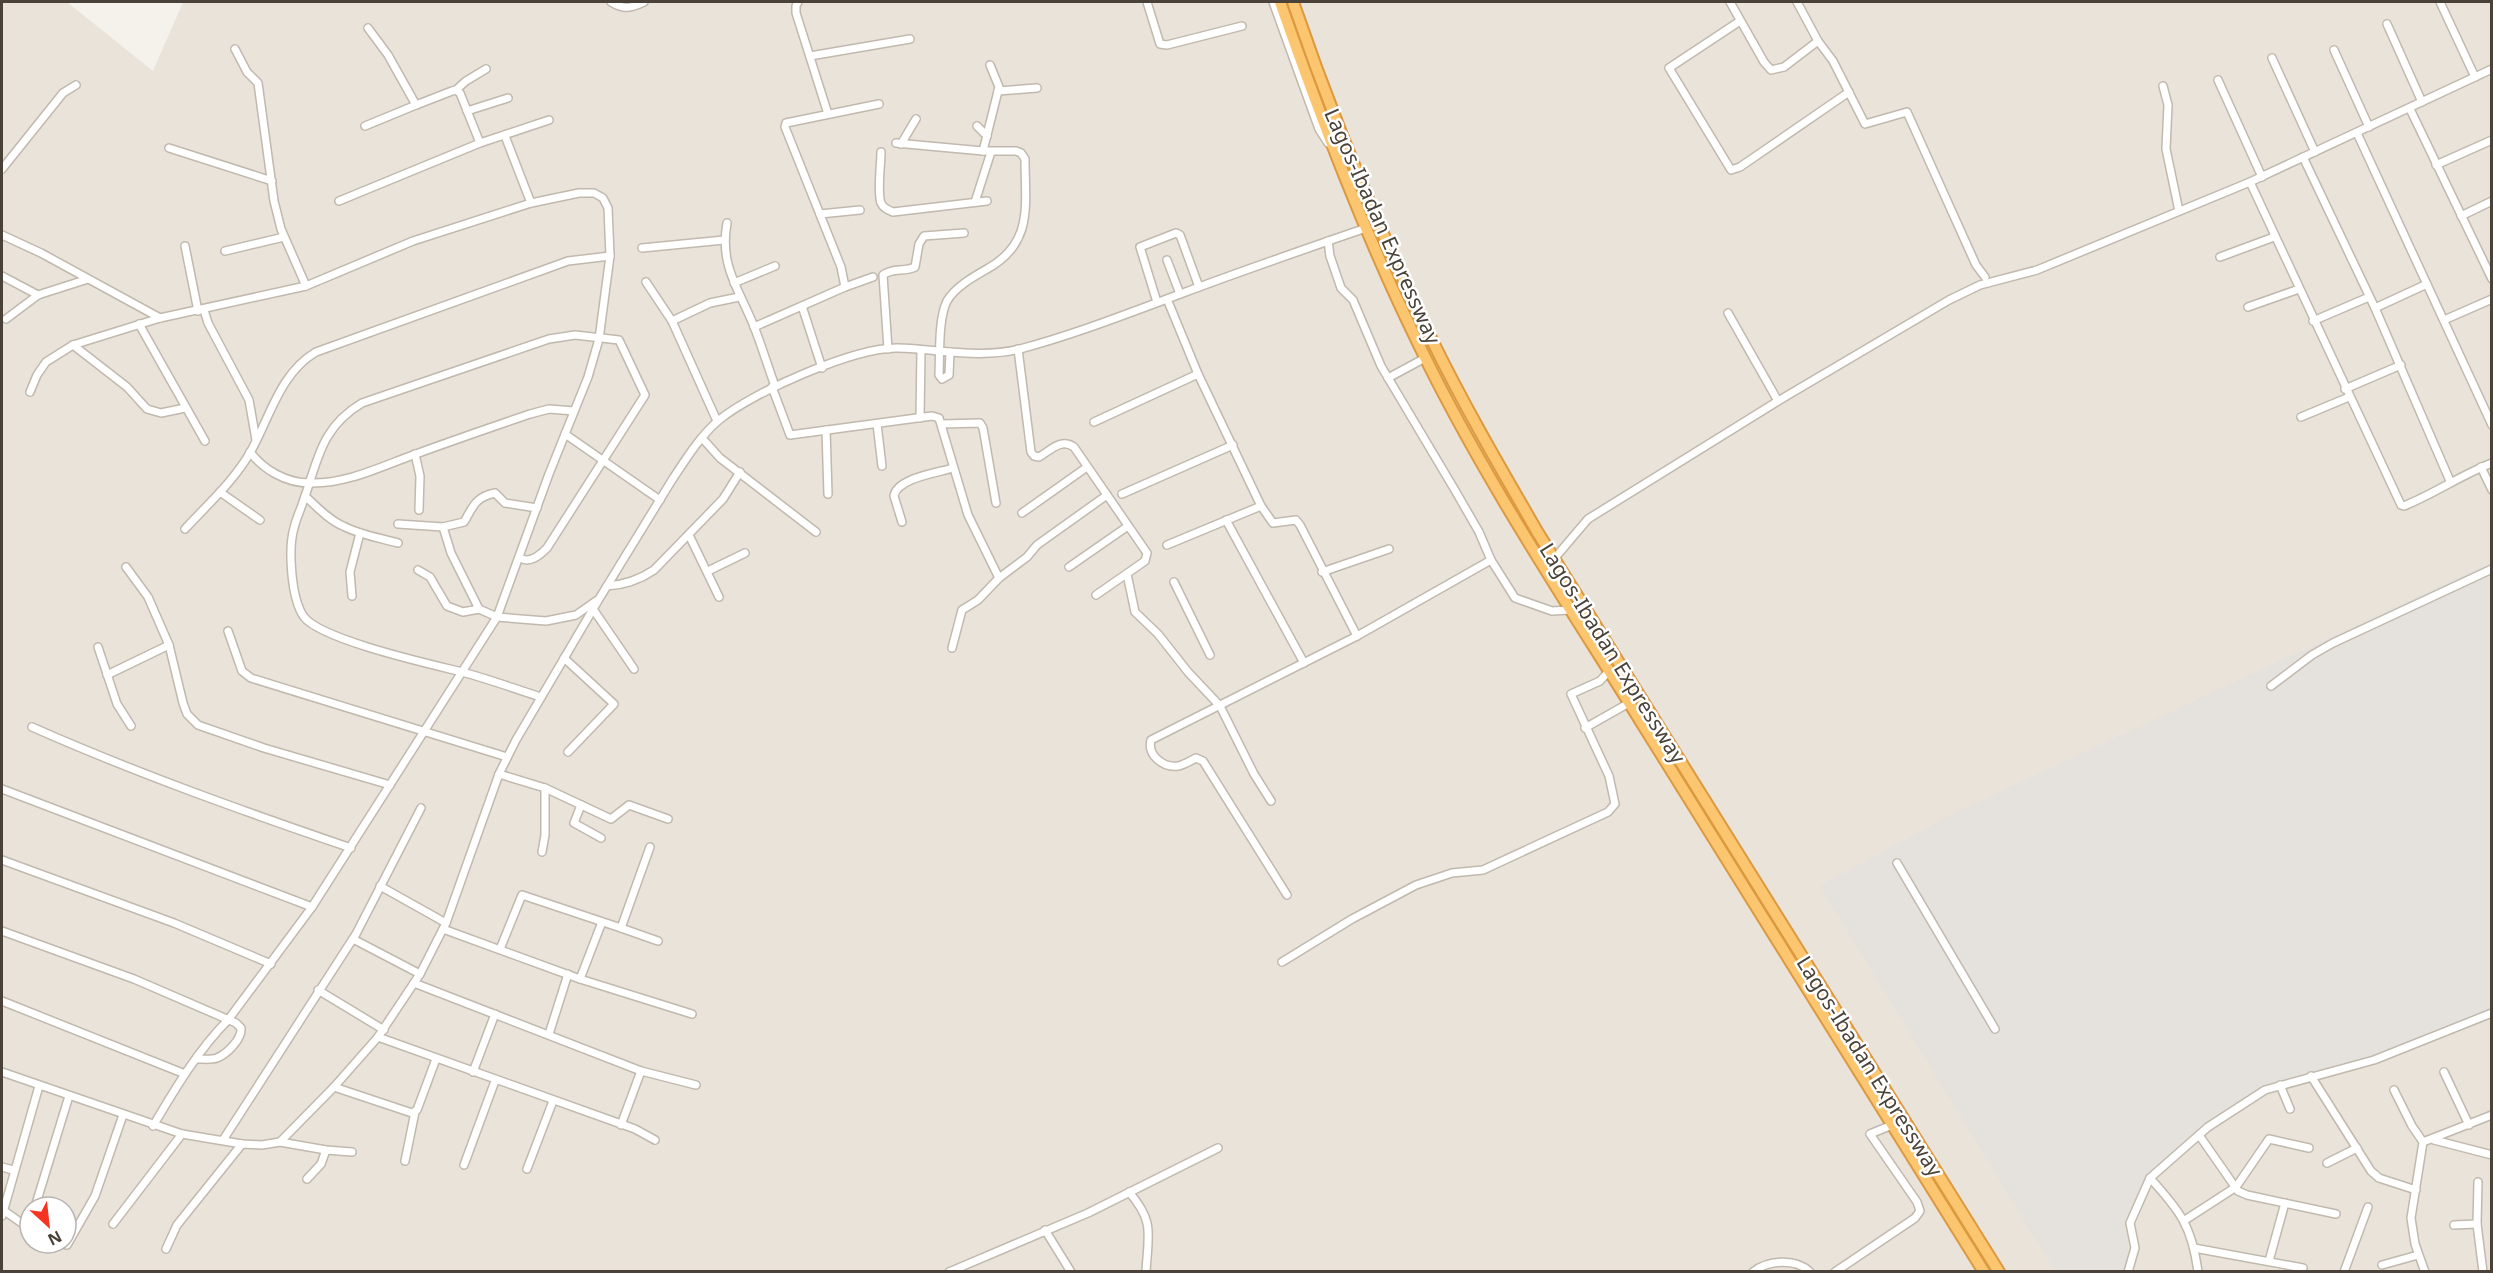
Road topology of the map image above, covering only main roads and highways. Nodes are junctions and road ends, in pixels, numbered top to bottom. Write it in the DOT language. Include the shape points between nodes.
graph roads {
  1 [pos="1280,2"];
  2 [pos="1293,2"];
  3 [pos="1984,1272"];
  4 [pos="1999,1272"];
  1 -- 3 [label="highway, Lagos-Ibadan Expressway" via="1365,228 1452,409 1570,610"];
  2 -- 4 [label="highway, Lagos-Ibadan Expressway" via="1375,217 1464,401 1538,533"];
}
